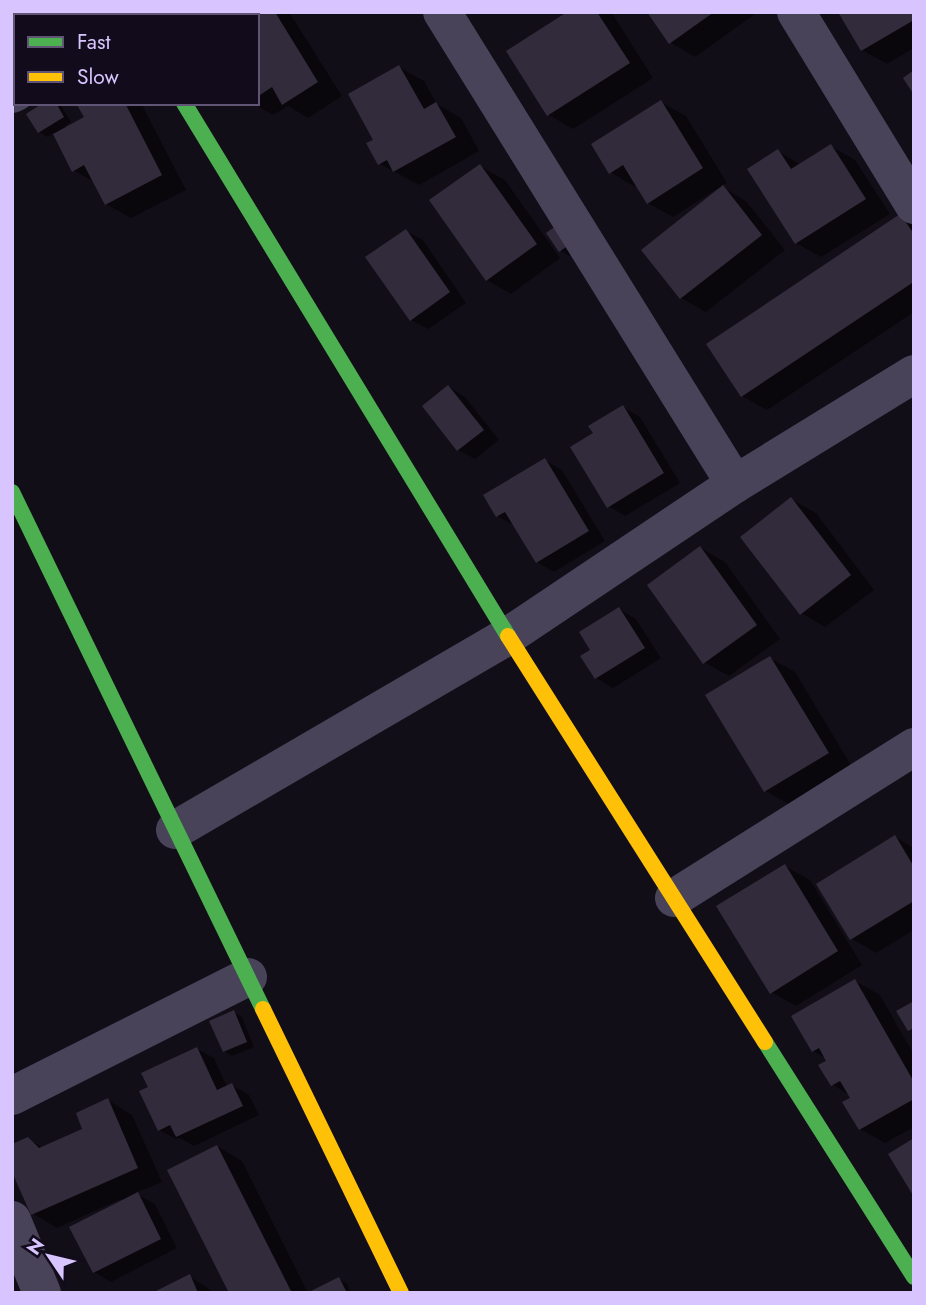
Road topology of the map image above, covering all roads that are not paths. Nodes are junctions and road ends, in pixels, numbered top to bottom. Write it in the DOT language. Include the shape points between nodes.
graph roads {
  1 [pos="442,12"];
  2 [pos="796,12"];
  3 [pos="185,105"];
  4 [pos="914,205"];
  5 [pos="914,374"];
  6 [pos="735,484"];
  7 [pos="12,492"];
  8 [pos="508,636"];
  9 [pos="914,747"];
  10 [pos="175,830"];
  11 [pos="674,898"];
  12 [pos="248,977"];
  13 [pos="12,1096"];
  14 [pos="12,1220"];
  15 [pos="914,1278"];
  16 [pos="42,1293"];
  17 [pos="401,1293"];
  1 -- 6 [label="street"];
  2 -- 4 [label="street"];
  3 -- 8 [label="street"];
  5 -- 6 [label="street"];
  6 -- 8 [label="street"];
  7 -- 10 [label="street"];
  8 -- 10 [label="street"];
  8 -- 11 [label="street"];
  9 -- 11 [label="street"];
  10 -- 12 [label="street"];
  11 -- 15 [label="street"];
  12 -- 13 [label="street"];
  12 -- 17 [label="street"];
  14 -- 16 [label="street"];
}
